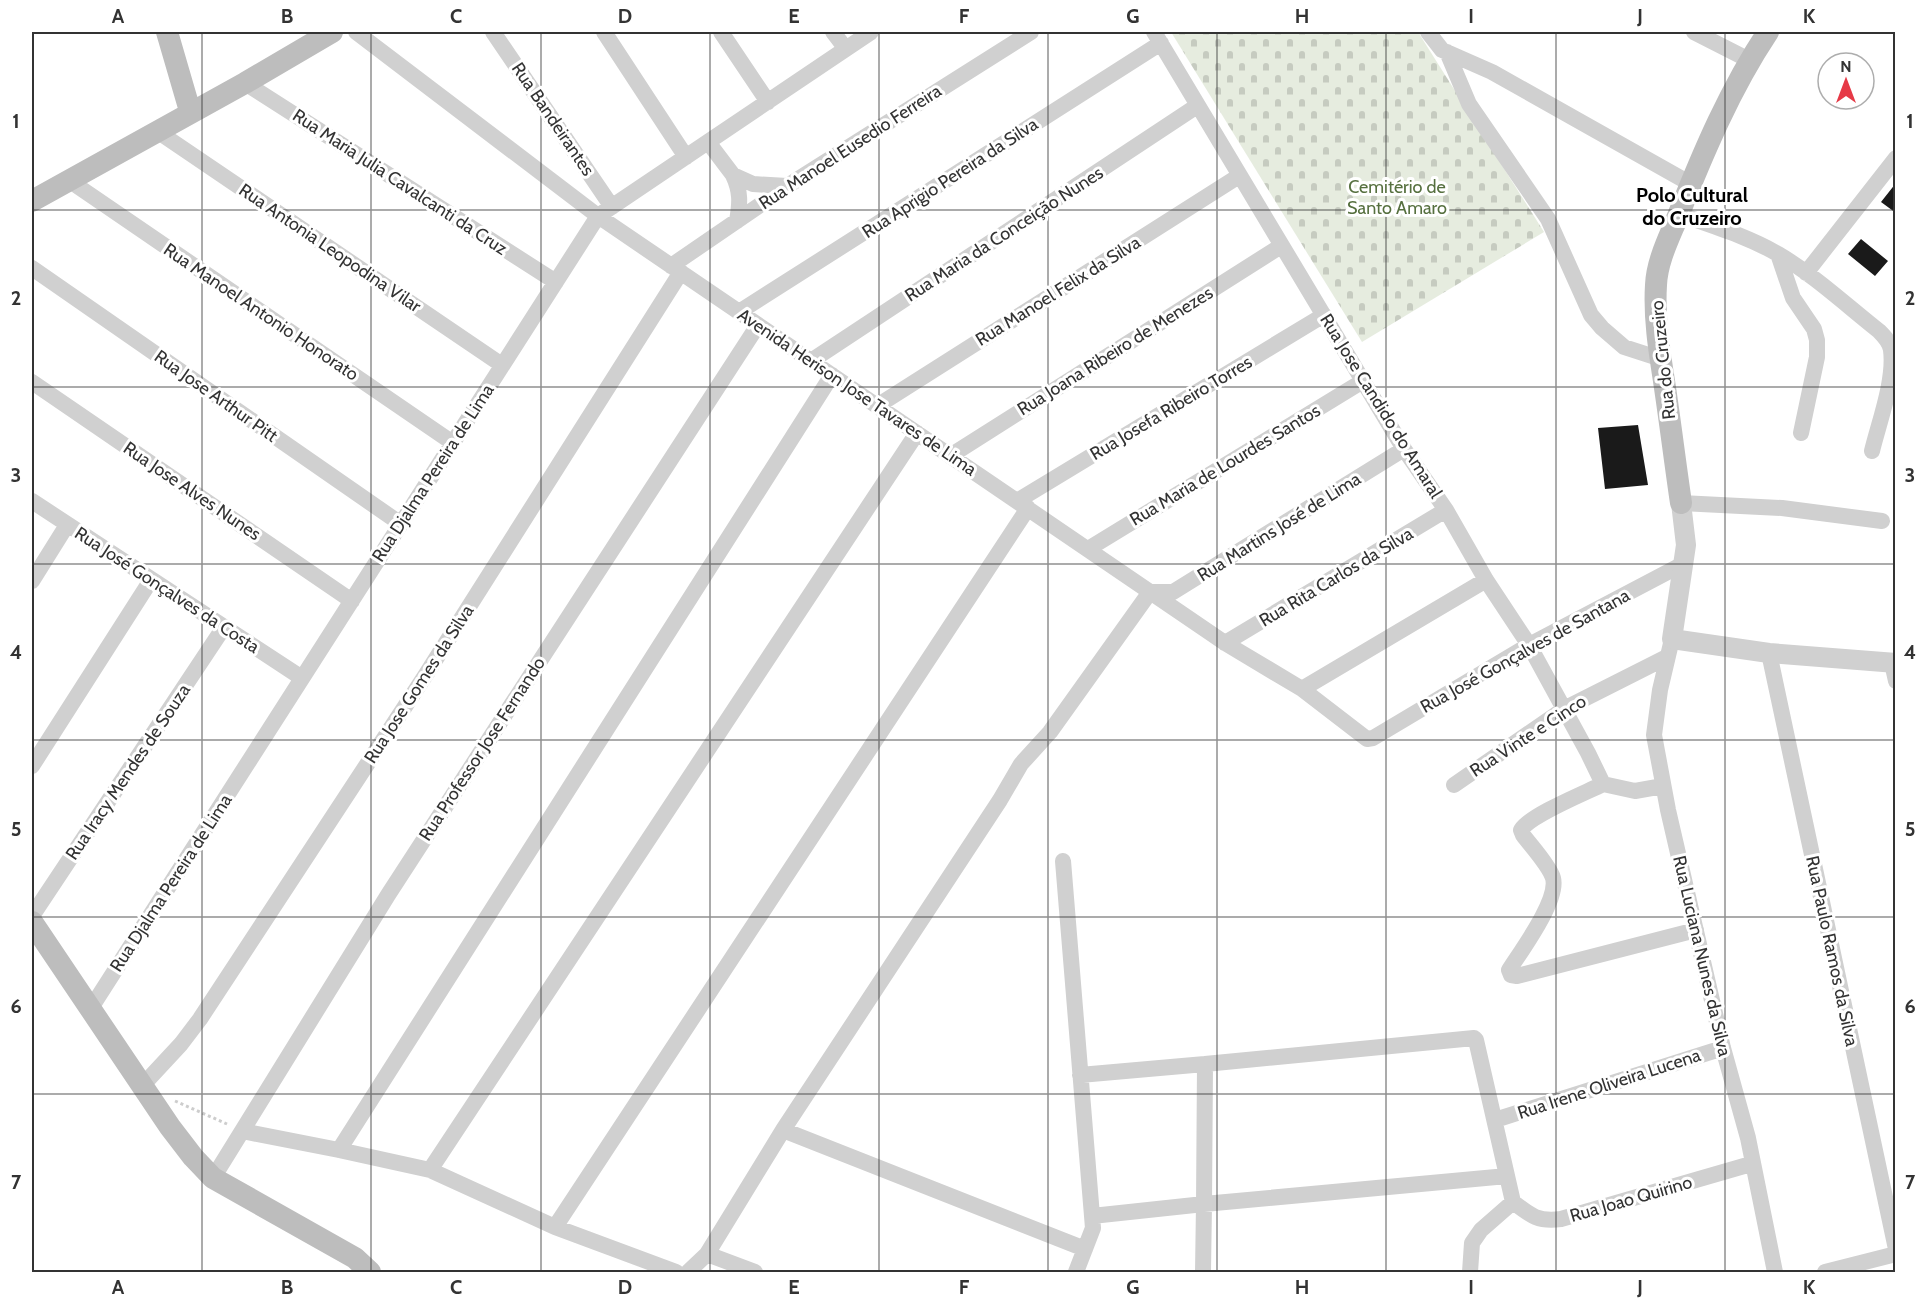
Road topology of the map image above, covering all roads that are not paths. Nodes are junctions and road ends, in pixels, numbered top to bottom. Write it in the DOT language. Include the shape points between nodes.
graph roads {
  1 [pos="167,32"];
  2 [pos="332,32"];
  3 [pos="356,32"];
  4 [pos="493,32"];
  5 [pos="604,32"];
  6 [pos="721,32"];
  7 [pos="832,32"];
  8 [pos="871,32"];
  9 [pos="1031,32"];
  10 [pos="1428,32"];
  11 [pos="1694,32"];
  12 [pos="1767,32"];
  13 [pos="1157,37"];
  14 [pos="846,49"];
  15 [pos="1447,52"];
  16 [pos="1749,60"];
  17 [pos="245,83"];
  18 [pos="768,102"];
  19 [pos="1197,106"];
  20 [pos="190,111"];
  21 [pos="157,131"];
  22 [pos="708,142"];
  23 [pos="686,157"];
  24 [pos="1896,158"];
  25 [pos="733,176"];
  26 [pos="1239,176"];
  27 [pos="70,181"];
  28 [pos="1691,184"];
  29 [pos="788,186"];
  30 [pos="32,201"];
  31 [pos="605,211"];
  32 [pos="1679,214"];
  33 [pos="737,220"];
  34 [pos="1281,246"];
  35 [pos="1778,254"];
  36 [pos="32,268"];
  37 [pos="676,269"];
  38 [pos="1806,273"];
  39 [pos="556,282"];
  40 [pos="739,312"];
  41 [pos="1324,315"];
  42 [pos="758,325"];
  43 [pos="1661,359"];
  44 [pos="811,361"];
  45 [pos="502,365"];
  46 [pos="832,375"];
  47 [pos="1363,381"];
  48 [pos="32,382"];
  49 [pos="877,406"];
  50 [pos="917,433"];
  51 [pos="1801,433"];
  52 [pos="453,442"];
  53 [pos="1404,449"];
  54 [pos="1872,451"];
  55 [pos="950,456"];
  56 [pos="32,501"];
  57 [pos="1681,503"];
  58 [pos="1022,504"];
  59 [pos="1446,510"];
  60 [pos="1882,521"];
  61 [pos="401,524"];
  62 [pos="67,525"];
  63 [pos="1088,549"];
  64 [pos="1683,564"];
  65 [pos="151,580"];
  66 [pos="1486,580"];
  67 [pos="32,581"];
  68 [pos="1150,592"];
  69 [pos="352,601"];
  70 [pos="224,627"];
  71 [pos="1225,643"];
  72 [pos="1529,645"];
  73 [pos="1670,648"];
  74 [pos="1769,653"];
  75 [pos="1894,669"];
  76 [pos="302,678"];
  77 [pos="1302,689"];
  78 [pos="1564,709"];
  79 [pos="1367,739"];
  80 [pos="32,766"];
  81 [pos="1454,784"];
  82 [pos="1603,784"];
  83 [pos="1663,786"];
  84 [pos="1063,861"];
  85 [pos="32,916"];
  86 [pos="32,922"];
  87 [pos="1696,930"];
  88 [pos="91,1008"];
  89 [pos="1723,1048"];
  90 [pos="1205,1064"];
  91 [pos="1080,1075"];
  92 [pos="142,1086"];
  93 [pos="1495,1120"];
  94 [pos="783,1130"];
  95 [pos="242,1131"];
  96 [pos="339,1150"];
  97 [pos="1752,1164"];
  98 [pos="429,1170"];
  99 [pos="1508,1176"];
  100 [pos="213,1178"];
  101 [pos="1513,1202"];
  102 [pos="1203,1204"];
  103 [pos="1092,1216"];
  104 [pos="555,1227"];
  105 [pos="1085,1249"];
  106 [pos="1896,1249"];
  107 [pos="707,1254"];
  108 [pos="1896,1254"];
  109 [pos="370,1272"];
  110 [pos="676,1272"];
  111 [pos="688,1272"];
  112 [pos="754,1272"];
  113 [pos="1076,1272"];
  114 [pos="1203,1272"];
  115 [pos="1470,1272"];
  116 [pos="1775,1272"];
  117 [pos="1825,1272"];
  1 -- 20 [label="main road"];
  2 -- 17 [label="main road"];
  3 -- 31 [label="street, Avenida Herison Jose Tavares de Lima"];
  4 -- 31 [label="street, Rua Bandeirantes"];
  5 -- 23 [label="street"];
  6 -- 18 [label="street"];
  7 -- 14 [label="street"];
  8 -- 14 [label="street, Rua Djalma Pereira de Lima"];
  9 -- 29 [label="street, Rua Manoel Eusedio Ferreira"];
  10 -- 15 [label="street"];
  11 -- 16 [label="street"];
  12 -- 16 [label="main road, Rua do Cruzeiro"];
  13 -- 19 [label="street, Rua Jose Candido do Amaral"];
  13 -- 40 [label="street, Rua Aprigio Pereira da Silva"];
  14 -- 18 [label="street, Rua Djalma Pereira de Lima"];
  15 -- 28 [label="street" via="1492,72"];
  15 -- 43 [label="street" via="1469,104 1548,219 1591,315 1624,347"];
  16 -- 28 [label="main road, Rua do Cruzeiro"];
  17 -- 20 [label="main road"];
  17 -- 39 [label="street, Rua Maria Julia Cavalcanti da Cruz"];
  18 -- 22 [label="street, Rua Djalma Pereira de Lima"];
  19 -- 26 [label="street, Rua Jose Candido do Amaral"];
  19 -- 44 [label="street, Rua Maria da Conceição Nunes"];
  20 -- 21 [label="main road"];
  21 -- 27 [label="main road"];
  21 -- 45 [label="street, Rua Antonia Leopodina Vilar"];
  22 -- 23 [label="street, Rua Djalma Pereira de Lima"];
  22 -- 25 [label="street"];
  23 -- 31 [label="street, Rua Djalma Pereira de Lima"];
  24 -- 38 [label="street"];
  25 -- 29 [label="street" via="753,184"];
  25 -- 33 [label="street" via="741,202"];
  26 -- 34 [label="street, Rua Jose Candido do Amaral"];
  26 -- 49 [label="street, Rua Manoel Felix da Silva"];
  27 -- 30 [label="main road"];
  27 -- 52 [label="street, Rua Manoel Antonio Honorato"];
  28 -- 32 [label="main road, Rua do Cruzeiro"];
  29 -- 33 [label="street, Rua Manoel Eusedio Ferreira"];
  31 -- 37 [label="street, Avenida Herison Jose Tavares de Lima"];
  31 -- 39 [label="street, Rua Djalma Pereira de Lima"];
  32 -- 35 [label="street" via="1738,234"];
  32 -- 43 [label="main road, Rua do Cruzeiro" via="1659,264 1656,284"];
  33 -- 37 [label="street, Rua Manoel Eusedio Ferreira"];
  34 -- 41 [label="street, Rua Jose Candido do Amaral"];
  34 -- 55 [label="street, Rua Joana Ribeiro de Menezes"];
  35 -- 38 [label="street"];
  35 -- 51 [label="street" via="1793,298 1817,340"];
  36 -- 61 [label="street, Rua Jose Arthur Pitt"];
  37 -- 40 [label="street, Avenida Herison Jose Tavares de Lima"];
  37 -- 92 [label="street, Rua Jose Gomes da Silva" via="426,676 200,1019"];
  38 -- 54 [label="street" via="1879,331 1892,348 1889,380"];
  39 -- 45 [label="street, Rua Djalma Pereira de Lima"];
  40 -- 42 [label="street, Avenida Herison Jose Tavares de Lima"];
  41 -- 47 [label="street, Rua Jose Candido do Amaral"];
  41 -- 58 [label="street, Rua Josefa Ribeiro Torres"];
  42 -- 44 [label="street, Avenida Herison Jose Tavares de Lima"];
  42 -- 95 [label="street, Rua Professor Jose Fernando" via="388,895"];
  43 -- 57 [label="main road, Rua do Cruzeiro"];
  44 -- 46 [label="street, Avenida Herison Jose Tavares de Lima"];
  45 -- 52 [label="street, Rua Djalma Pereira de Lima"];
  46 -- 49 [label="street, Avenida Herison Jose Tavares de Lima"];
  46 -- 96 [label="street"];
  47 -- 53 [label="street, Rua Jose Candido do Amaral"];
  47 -- 63 [label="street, Rua Maria de Lourdes Santos"];
  48 -- 69 [label="street, Rua Jose Alves Nunes"];
  49 -- 50 [label="street, Avenida Herison Jose Tavares de Lima"];
  50 -- 55 [label="street, Avenida Herison Jose Tavares de Lima"];
  50 -- 98 [label="street"];
  52 -- 61 [label="street, Rua Djalma Pereira de Lima"];
  53 -- 59 [label="street, Rua Jose Candido do Amaral"];
  53 -- 68 [label="street, Rua Martins José de Lima" via="1173,592"];
  55 -- 58 [label="street, Avenida Herison Jose Tavares de Lima"];
  56 -- 62 [label="street, Rua José Gonçalves da Costa"];
  57 -- 60 [label="street" via="1782,507"];
  57 -- 64 [label="street, Rua do Cruzeiro" via="1686,545"];
  58 -- 63 [label="street, Avenida Herison Jose Tavares de Lima"];
  58 -- 104 [label="street"];
  59 -- 66 [label="street, Rua Jose Candido do Amaral"];
  59 -- 71 [label="street, Rua Rita Carlos da Silva"];
  61 -- 69 [label="street, Rua Djalma Pereira de Lima"];
  62 -- 65 [label="street, Rua José Gonçalves da Costa"];
  62 -- 67 [label="street"];
  63 -- 68 [label="street, Avenida Herison Jose Tavares de Lima"];
  64 -- 72 [label="street, Rua José Gonçalves de Santana"];
  64 -- 73 [label="street, Rua do Cruzeiro"];
  65 -- 70 [label="street, Rua José Gonçalves da Costa"];
  65 -- 80 [label="street"];
  66 -- 72 [label="street, Rua Jose Candido do Amaral"];
  66 -- 77 [label="street"];
  68 -- 71 [label="street, Avenida Herison Jose Tavares de Lima"];
  68 -- 94 [label="street" via="1050,732 1021,764"];
  69 -- 76 [label="street, Rua Djalma Pereira de Lima"];
  70 -- 76 [label="street, Rua José Gonçalves da Costa"];
  70 -- 85 [label="street, Rua Iracy Mendes de Souza"];
  71 -- 77 [label="street, Avenida Herison Jose Tavares de Lima"];
  72 -- 78 [label="street, Rua Jose Candido do Amaral"];
  72 -- 79 [label="street, Rua José Gonçalves de Santana"];
  73 -- 74 [label="street"];
  73 -- 78 [label="street, Rua Vinte e Cinco"];
  73 -- 83 [label="street, Rua Luciana Nunes da Silva" via="1654,735"];
  74 -- 75 [label="street"];
  74 -- 106 [label="street, Rua Paulo Ramos da Silva"];
  76 -- 88 [label="street, Rua Djalma Pereira de Lima"];
  77 -- 79 [label="street, Avenida Herison Jose Tavares de Lima"];
  78 -- 81 [label="street, Rua Vinte e Cinco"];
  78 -- 82 [label="street, Rua Jose Candido do Amaral"];
  82 -- 83 [label="street" via="1635,791"];
  82 -- 87 [label="street" via="1540,815 1521,830 1553,877 1553,891 1509,970 1512,975"];
  83 -- 87 [label="street, Rua Luciana Nunes da Silva"];
  84 -- 91 [label="street"];
  86 -- 88 [label="main road"];
  87 -- 89 [label="street, Rua Luciana Nunes da Silva"];
  88 -- 92 [label="main road"];
  89 -- 93 [label="street, Rua Irene Oliveira Lucena"];
  89 -- 97 [label="street, Rua Luciana Nunes da Silva"];
  90 -- 91 [label="street"];
  90 -- 93 [label="street" via="1474,1038"];
  90 -- 102 [label="street"];
  91 -- 103 [label="street"];
  92 -- 100 [label="main road" via="193,1157"];
  93 -- 99 [label="street"];
  94 -- 105 [label="street"];
  94 -- 107 [label="street"];
  95 -- 96 [label="street"];
  95 -- 100 [label="street, Rua Professor Jose Fernando"];
  96 -- 98 [label="street"];
  97 -- 101 [label="street, Rua Joao Quirino" via="1561,1219 1536,1219"];
  97 -- 116 [label="street, Rua Luciana Nunes da Silva"];
  98 -- 104 [label="street"];
  99 -- 101 [label="street"];
  99 -- 102 [label="street"];
  100 -- 109 [label="main road" via="355,1258"];
  101 -- 115 [label="street" via="1472,1243"];
  102 -- 103 [label="street"];
  102 -- 114 [label="street"];
  103 -- 105 [label="street"];
  104 -- 110 [label="street"];
  105 -- 113 [label="street"];
  107 -- 111 [label="street"];
  107 -- 112 [label="street"];
  108 -- 117 [label="street"];
}
